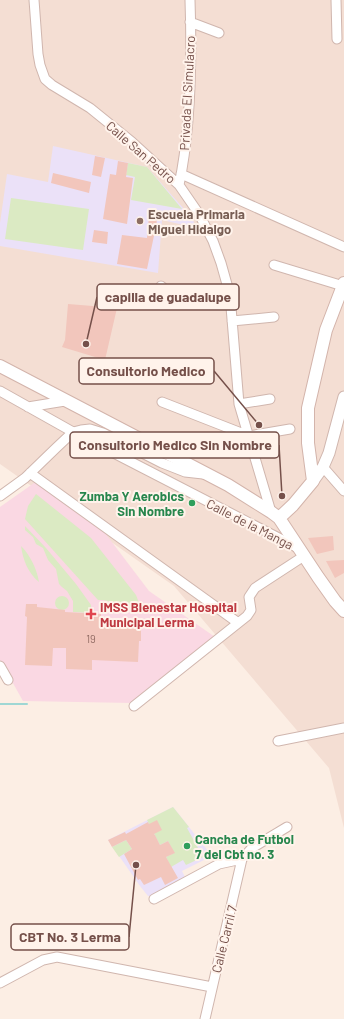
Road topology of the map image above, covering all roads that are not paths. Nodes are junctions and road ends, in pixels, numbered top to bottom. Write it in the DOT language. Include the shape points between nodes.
graph roads {
  1 [pos="34,0"];
  2 [pos="190,0"];
  3 [pos="336,0"];
  4 [pos="190,22"];
  5 [pos="220,33"];
  6 [pos="337,39"];
  7 [pos="181,174"];
  8 [pos="179,185"];
  9 [pos="344,247"];
  10 [pos="274,265"];
  11 [pos="343,284"];
  12 [pos="161,286"];
  13 [pos="230,295"];
  14 [pos="274,317"];
  15 [pos="232,321"];
  16 [pos="0,366"];
  17 [pos="0,391"];
  18 [pos="344,397"];
  19 [pos="270,398"];
  20 [pos="65,401"];
  21 [pos="162,402"];
  22 [pos="239,404"];
  23 [pos="28,407"];
  24 [pos="290,429"];
  25 [pos="74,432"];
  26 [pos="249,436"];
  27 [pos="323,467"];
  28 [pos="30,473"];
  29 [pos="207,474"];
  30 [pos="313,481"];
  31 [pos="344,491"];
  32 [pos="0,496"];
  33 [pos="275,515"];
  34 [pos="303,553"];
  35 [pos="344,611"];
  36 [pos="237,622"];
  37 [pos="0,666"];
  38 [pos="8,680"];
  39 [pos="134,706"];
  40 [pos="344,728"];
  41 [pos="278,741"];
  42 [pos="287,827"];
  43 [pos="242,859"];
  44 [pos="154,899"];
  45 [pos="0,982"];
  46 [pos="212,987"];
  47 [pos="205,1019"];
  1 -- 8 [label="street, Calle San Pedro" via="38,54 46,79 90,108"];
  2 -- 4 [label="street, Privada El Simulacro"];
  3 -- 6 [label="street"];
  4 -- 5 [label="street"];
  4 -- 7 [label="street, Privada El Simulacro" via="187,126"];
  7 -- 8 [label="street, Privada El Simulacro"];
  7 -- 9 [label="street"];
  8 -- 13 [label="street, Calle San Pedro" via="199,214 213,241"];
  10 -- 11 [label="street"];
  11 -- 30 [label="main road" via="326,330 308,408 308,443"];
  12 -- 13 [label="street" via="181,298"];
  13 -- 15 [label="street, Calle San Pedro"];
  14 -- 15 [label="street"];
  15 -- 22 [label="street, Calle San Pedro"];
  16 -- 20 [label="main road"];
  17 -- 23 [label="street, Calle de la Manga"];
  18 -- 27 [label="street"];
  19 -- 22 [label="street"];
  20 -- 23 [label="street"];
  20 -- 29 [label="main road"];
  21 -- 26 [label="street"];
  22 -- 26 [label="street, Calle San Pedro"];
  23 -- 25 [label="street, Calle de la Manga"];
  24 -- 26 [label="street"];
  25 -- 28 [label="street"];
  25 -- 29 [label="street" via="90,429 185,472"];
  25 -- 34 [label="street, Calle de la Manga"];
  26 -- 33 [label="street, Calle San Pedro"];
  27 -- 30 [label="street"];
  27 -- 31 [label="street"];
  28 -- 32 [label="street"];
  28 -- 36 [label="street"];
  29 -- 33 [label="main road"];
  30 -- 33 [label="main road" via="292,505"];
  33 -- 34 [label="main road"];
  34 -- 35 [label="main road"];
  34 -- 36 [label="street" via="255,588 249,597 251,610"];
  36 -- 39 [label="street"];
  37 -- 38 [label="street"];
  40 -- 41 [label="street"];
  42 -- 43 [label="street" via="252,848"];
  43 -- 44 [label="street" via="219,864"];
  43 -- 46 [label="street, Calle Carril 7"];
  45 -- 46 [label="street" via="43,960 57,957"];
  46 -- 47 [label="street, Calle Carril 7"];
}
